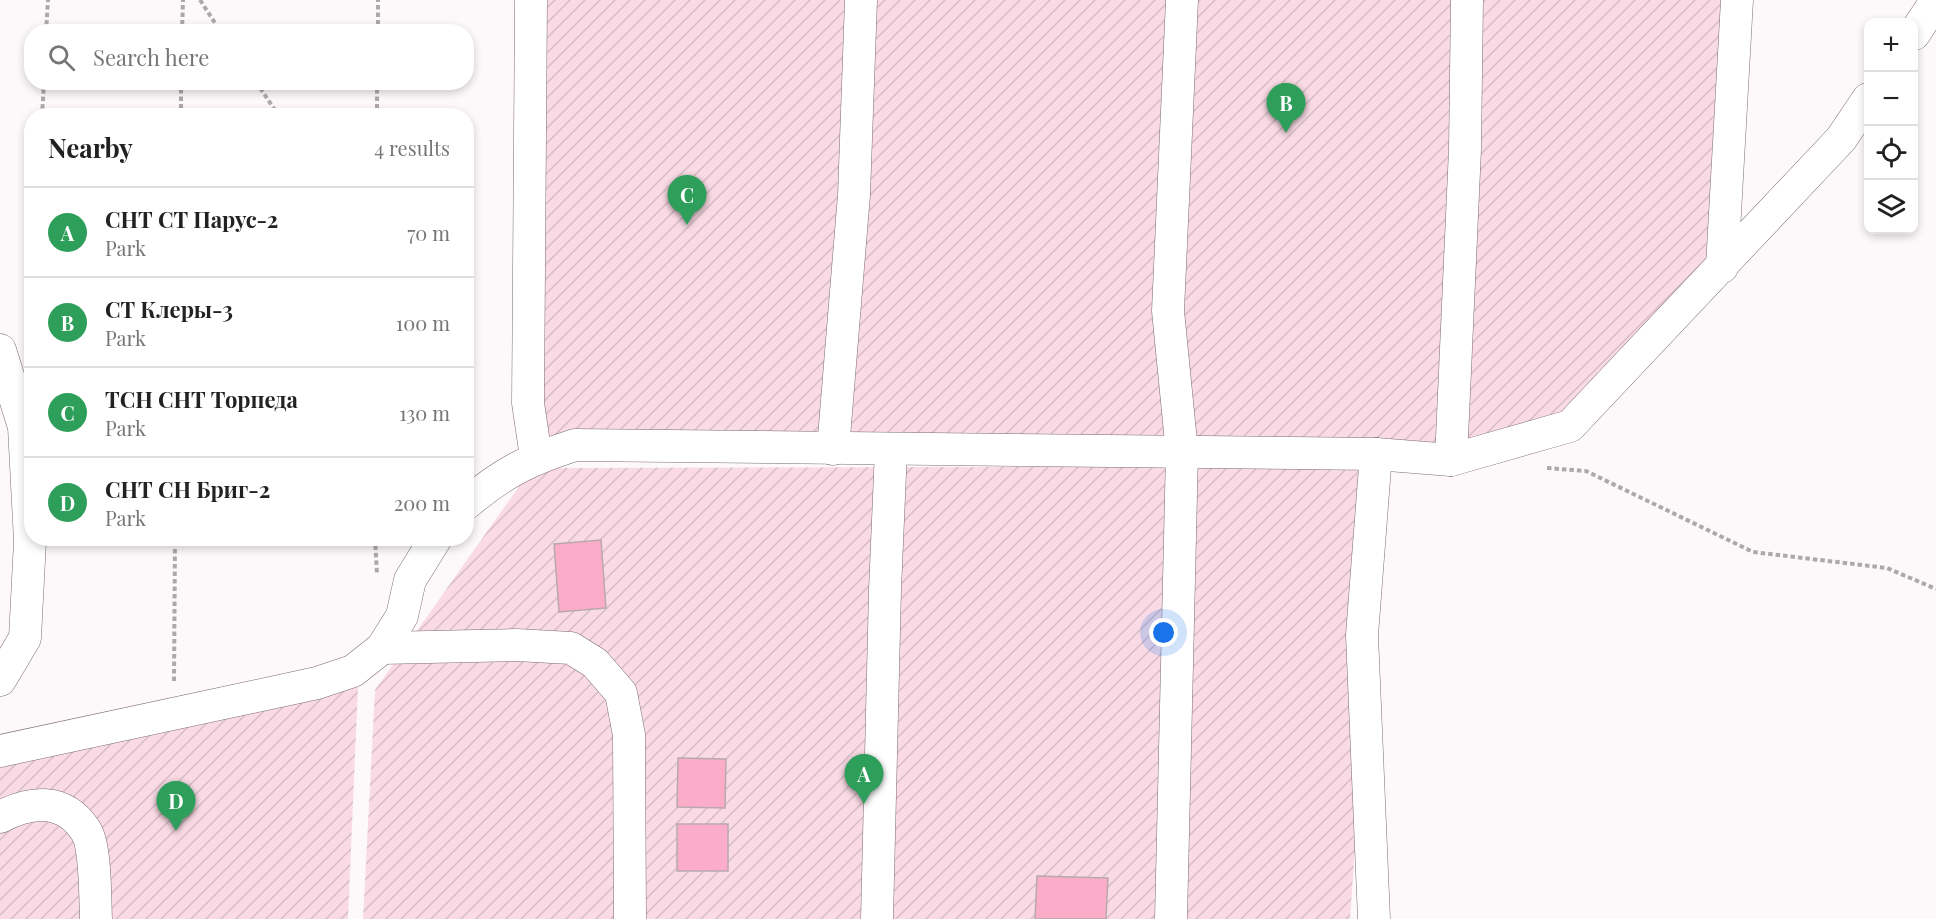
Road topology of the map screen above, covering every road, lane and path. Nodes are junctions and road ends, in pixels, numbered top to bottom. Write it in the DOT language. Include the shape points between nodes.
graph roads {
  1 [pos="48,0"];
  2 [pos="183,0"];
  3 [pos="200,0"];
  4 [pos="378,0"];
  5 [pos="531,0"];
  6 [pos="861,0"];
  7 [pos="1182,0"];
  8 [pos="1467,0"];
  9 [pos="1737,0"];
  10 [pos="1933,0"];
  11 [pos="46,24"];
  12 [pos="182,24"];
  13 [pos="216,24"];
  14 [pos="378,24"];
  15 [pos="1918,28"];
  16 [pos="44,90"];
  17 [pos="181,90"];
  18 [pos="261,90"];
  19 [pos="377,90"];
  20 [pos="1864,106"];
  21 [pos="42,108"];
  22 [pos="181,108"];
  23 [pos="274,108"];
  24 [pos="377,108"];
  25 [pos="1722,267"];
  26 [pos="0,350"];
  27 [pos="24,428"];
  28 [pos="833,449"];
  29 [pos="891,450"];
  30 [pos="1182,452"];
  31 [pos="1376,454"];
  32 [pos="536,457"];
  33 [pos="1451,460"];
  34 [pos="1541,468"];
  35 [pos="474,497"];
  36 [pos="30,546"];
  37 [pos="175,546"];
  38 [pos="431,546"];
  39 [pos="1936,589"];
  40 [pos="382,648"];
  41 [pos="0,680"];
  42 [pos="173,712"];
  43 [pos="0,751"];
  44 [pos="0,817"];
  45 [pos="96,919"];
  46 [pos="630,919"];
  47 [pos="877,919"];
  48 [pos="1171,919"];
  49 [pos="1374,919"];
  1 -- 11 [label="path"];
  2 -- 12 [label="path"];
  3 -- 13 [label="path"];
  4 -- 14 [label="path"];
  5 -- 32 [label="street" via="528,403"];
  6 -- 28 [label="street" via="854,195"];
  7 -- 30 [label="street" via="1168,311"];
  8 -- 33 [label="street" via="1465,149"];
  9 -- 25 [label="street"];
  10 -- 15 [label="street"];
  16 -- 21 [label="path"];
  17 -- 22 [label="path"];
  18 -- 23 [label="path"];
  19 -- 24 [label="path"];
  20 -- 25 [label="street" via="1841,139"];
  25 -- 33 [label="street" via="1570,426"];
  26 -- 27 [label="street"];
  28 -- 29 [label="street"];
  28 -- 32 [label="street" via="575,445"];
  29 -- 30 [label="street"];
  29 -- 47 [label="street"];
  30 -- 31 [label="street"];
  30 -- 48 [label="street"];
  31 -- 33 [label="street"];
  31 -- 49 [label="street" via="1362,635"];
  32 -- 35 [label="street" via="499,477"];
  34 -- 39 [label="path" via="1586,471 1753,552 1887,568"];
  36 -- 41 [label="street" via="25,638"];
  37 -- 42 [label="path"];
  38 -- 40 [label="street" via="410,580 402,616"];
  40 -- 42 [label="street" via="353,671 317,683"];
  40 -- 46 [label="street" via="571,648 595,663 621,693 629,735"];
  42 -- 43 [label="street"];
  44 -- 45 [label="street" via="38,803 64,809 86,832 95,881"];
}
